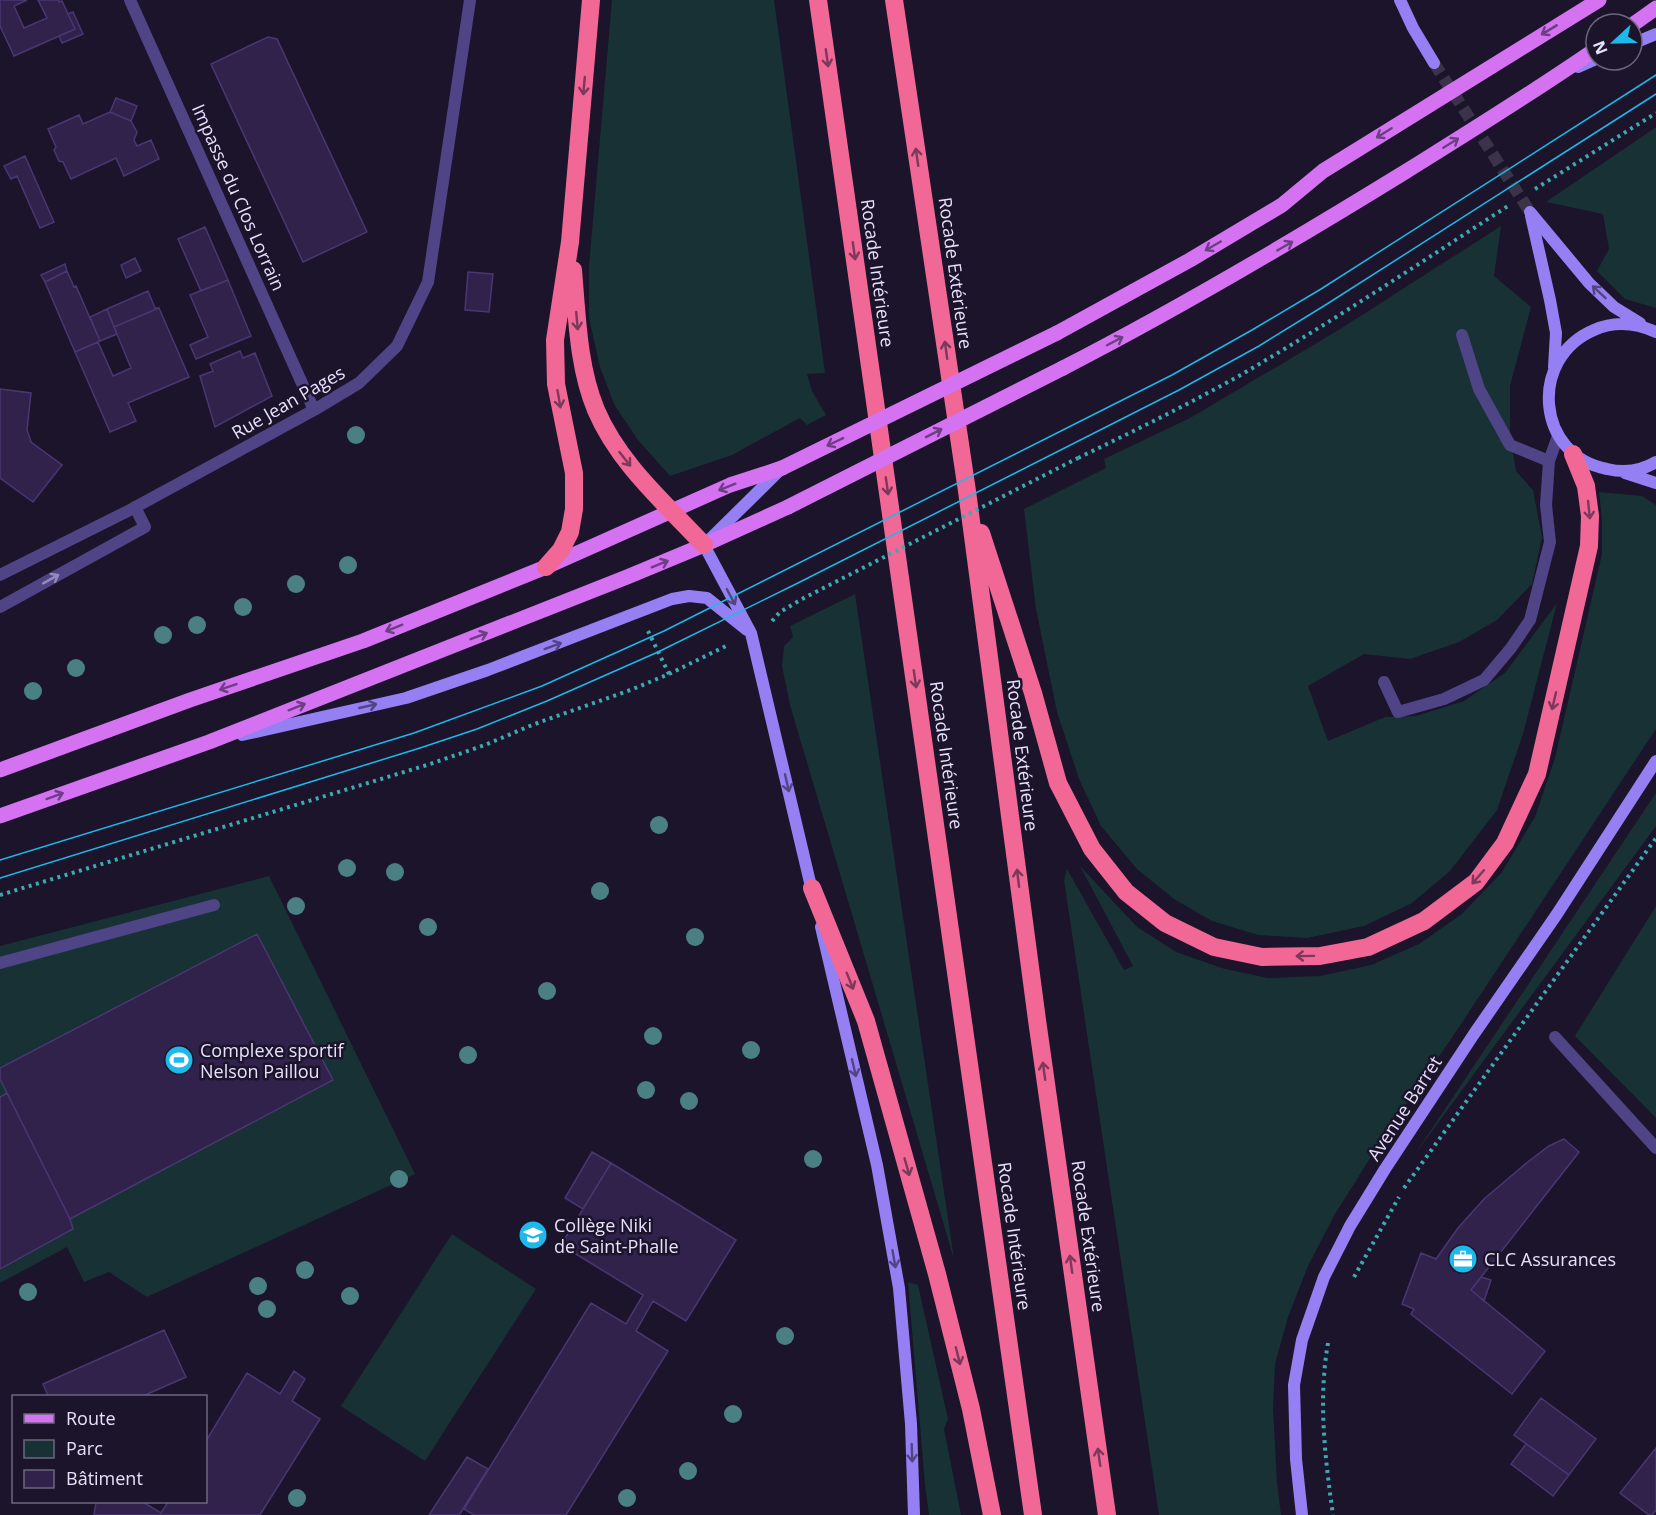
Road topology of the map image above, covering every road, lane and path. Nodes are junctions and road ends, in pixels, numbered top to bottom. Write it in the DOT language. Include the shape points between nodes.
graph roads {
  1 [pos="130,0"];
  2 [pos="470,0"];
  3 [pos="591,0"];
  4 [pos="818,0"];
  5 [pos="894,0"];
  6 [pos="1400,0"];
  7 [pos="1599,0"];
  8 [pos="1584,58"];
  9 [pos="1434,63"];
  10 [pos="1584,64"];
  11 [pos="1560,74"];
  12 [pos="1656,113"];
  13 [pos="1533,190"];
  14 [pos="1514,203"];
  15 [pos="570,242"];
  16 [pos="1651,330"];
  17 [pos="1462,335"];
  18 [pos="1554,368"];
  19 [pos="314,410"];
  20 [pos="1558,436"];
  21 [pos="1574,454"];
  22 [pos="1549,461"];
  23 [pos="1656,462"];
  24 [pos="782,468"];
  25 [pos="1621,472"];
  26 [pos="1656,483"];
  27 [pos="967,491"];
  28 [pos="135,507"];
  29 [pos="673,511"];
  30 [pos="704,546"];
  31 [pos="546,567"];
  32 [pos="0,575"];
  33 [pos="0,608"];
  34 [pos="751,633"];
  35 [pos="1384,682"];
  36 [pos="208,742"];
  37 [pos="1656,761"];
  38 [pos="0,770"];
  39 [pos="0,816"];
  40 [pos="1656,838"];
  41 [pos="812,888"];
  42 [pos="0,895"];
  43 [pos="214,905"];
  44 [pos="0,963"];
  45 [pos="1555,1037"];
  46 [pos="1656,1148"];
  47 [pos="1351,1282"];
  48 [pos="1332,1334"];
  49 [pos="914,1515"];
  50 [pos="992,1515"];
  51 [pos="1033,1515"];
  52 [pos="1107,1515"];
  53 [pos="1302,1515"];
  54 [pos="1333,1515"];
  1 -- 19 [label="street, Impasse du Clos Lorrain"];
  2 -- 19 [label="street, Rue Jean Pages" via="428,282 397,346 359,383"];
  3 -- 15 [label="highway, one-way"];
  4 -- 51 [label="highway, Rocade Intérieure, one-way"];
  27 -- 5 [label="highway, Rocade Extérieure, one-way"];
  6 -- 9 [label="street"];
  7 -- 24 [label="main road, one-way, bridge" via="1323,171 1282,205 1190,260 1057,333"];
  8 -- 11 [label="main road"];
  10 -- 11 [label="street"];
  30 -- 11 [label="main road, one-way, bridge" via="1119,339 1299,237"];
  12 -- 13 [label="path"];
  14 -- 34 [label="path, bridge" via="1256,365 1157,420 802,599"];
  15 -- 29 [label="highway, one-way" via="579,338 596,409 619,451"];
  15 -- 31 [label="highway, one-way" via="555,340 556,384 574,473 574,509 570,532"];
  16 -- 18 [label="street" via="1624,323 1602,326 1582,334"];
  16 -- 18 [label="street, one-way" via="1614,307 1589,283 1530,212 1551,300 1556,333"];
  17 -- 22 [label="street" via="1479,389 1510,445"];
  18 -- 20 [label="street" via="1548,390 1550,414"];
  19 -- 28 [label="street, Rue Jean Pages"];
  20 -- 21 [label="street"];
  20 -- 22 [label="street"];
  21 -- 25 [label="street" via="1595,467"];
  21 -- 27 [label="highway, one-way" via="1586,486 1589,546 1537,774 1505,843 1476,882 1424,921 1368,947 1320,956 1262,957 1214,947 1165,924 1126,892 1092,849 1058,783"];
  22 -- 35 [label="street" via="1546,505 1551,542 1530,620 1511,648 1484,680 1444,699 1398,712"];
  23 -- 25 [label="street" via="1646,468"];
  24 -- 29 [label="main road, one-way" via="730,485"];
  24 -- 30 [label="street"];
  25 -- 26 [label="street"];
  52 -- 27 [label="highway, Rocade Extérieure, one-way" via="1036,1020"];
  28 -- 32 [label="street, Rue Jean Pages"];
  33 -- 28 [label="street, one-way" via="145,527"];
  29 -- 30 [label="highway"];
  29 -- 31 [label="main road"];
  30 -- 34 [label="street, one-way"];
  36 -- 30 [label="main road, one-way"];
  31 -- 38 [label="main road, one-way" via="363,641"];
  36 -- 34 [label="street, one-way" via="406,698 672,599 707,598"];
  34 -- 41 [label="street, one-way"];
  34 -- 42 [label="path" via="669,674 485,745"];
  39 -- 36 [label="main road, one-way"];
  37 -- 53 [label="street, Avenue Barret" via="1384,1169 1324,1278 1302,1340 1294,1385"];
  40 -- 47 [label="path" via="1405,1187"];
  41 -- 49 [label="street, one-way" via="877,1165 899,1288"];
  41 -- 50 [label="highway, one-way" via="866,1021 937,1274 971,1409"];
  43 -- 44 [label="street"];
  45 -- 46 [label="street"];
  48 -- 54 [label="path" via="1323,1391 1325,1456"];
}
